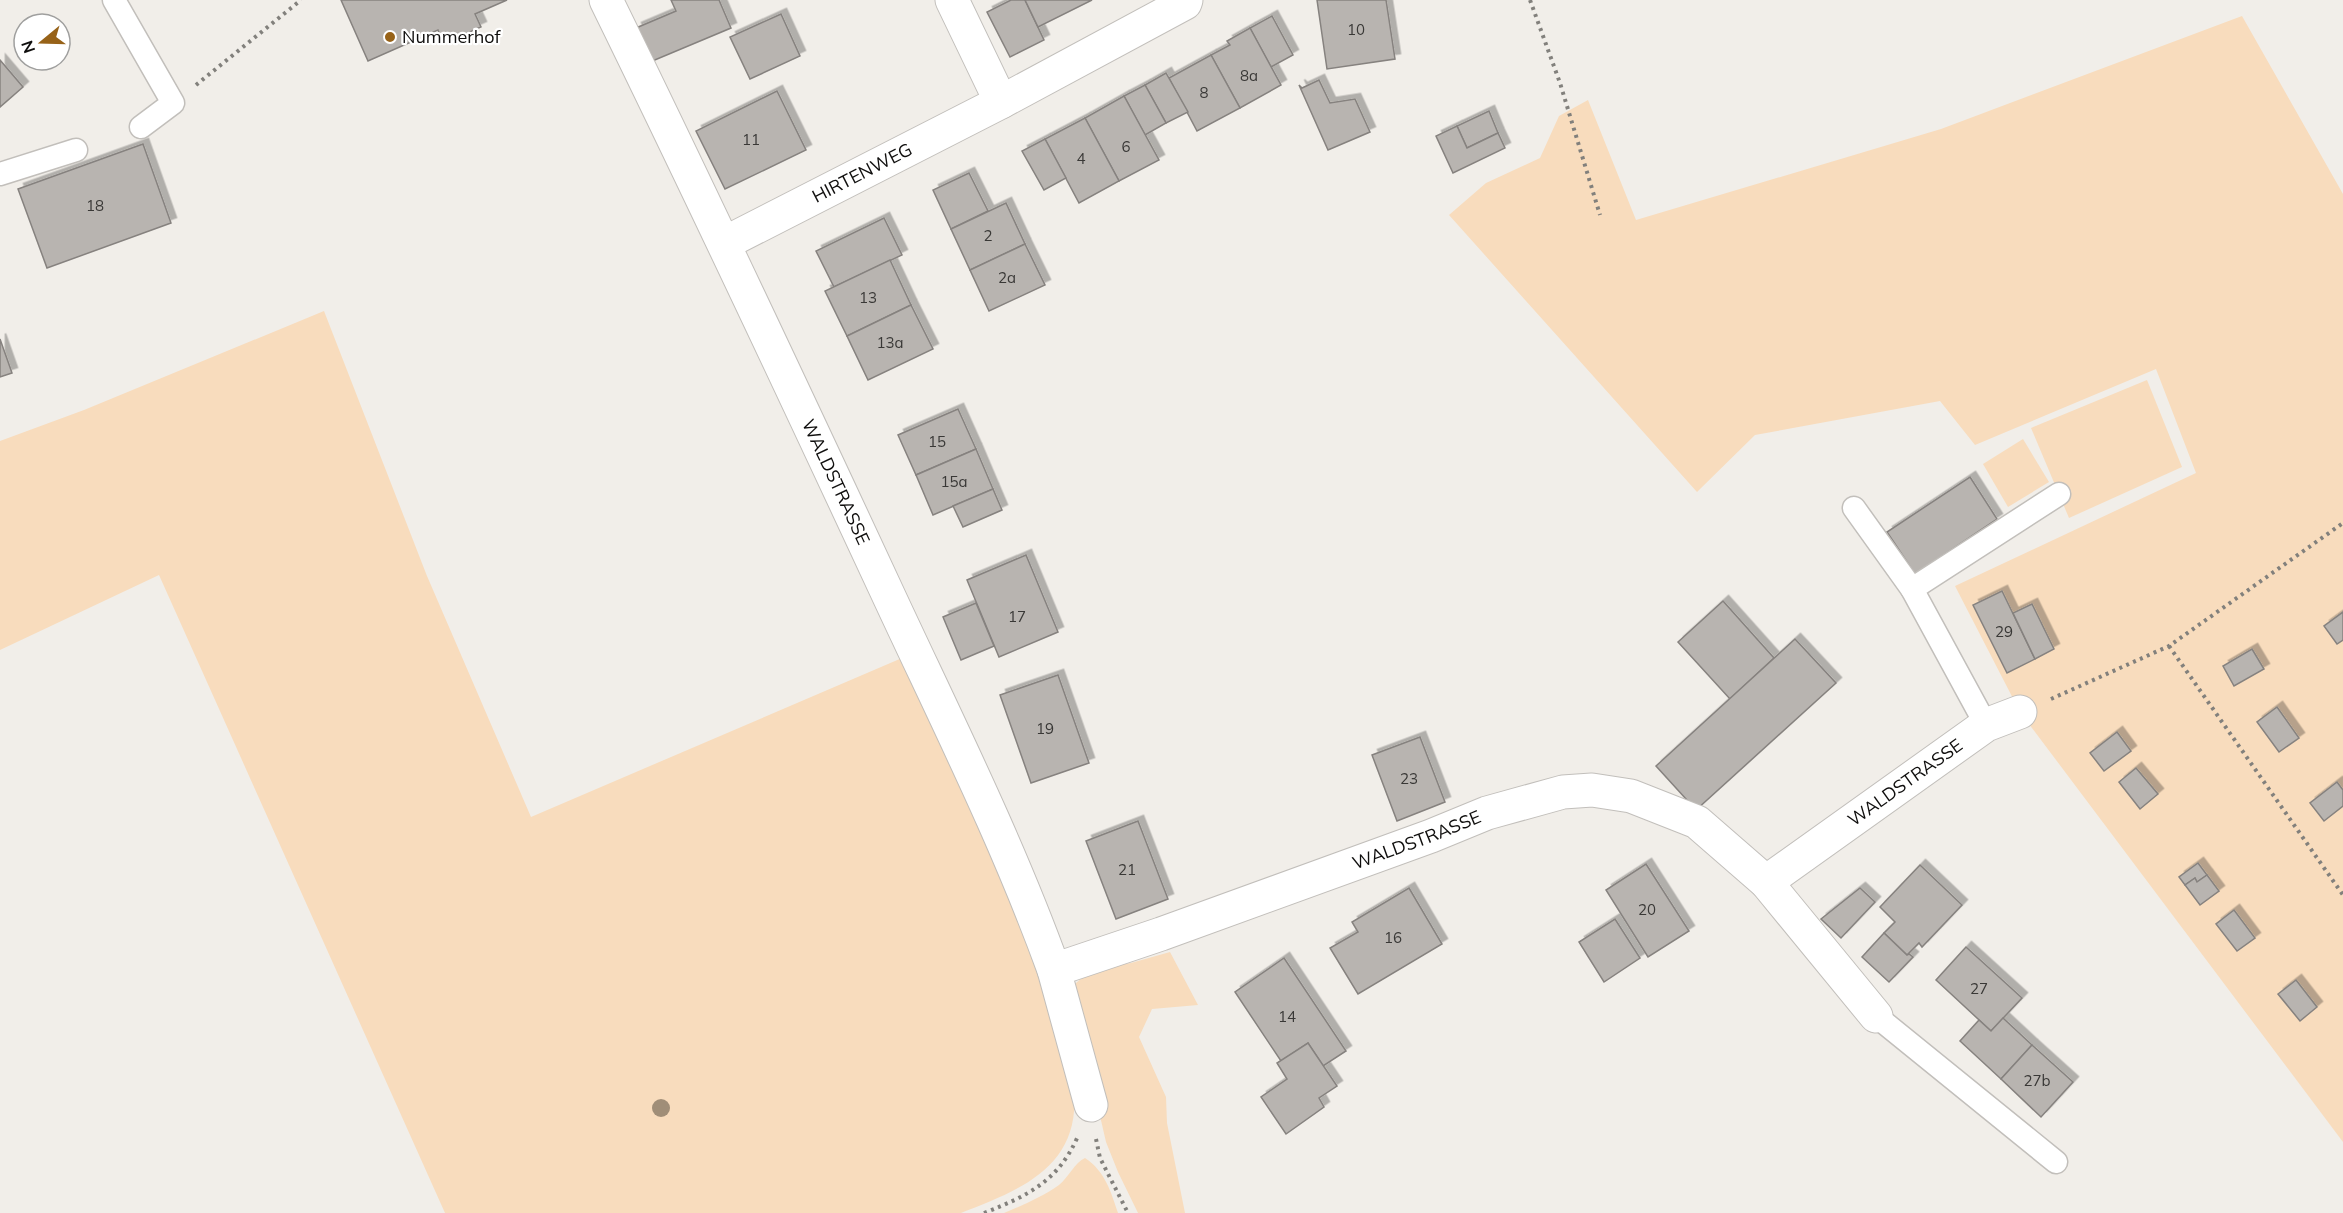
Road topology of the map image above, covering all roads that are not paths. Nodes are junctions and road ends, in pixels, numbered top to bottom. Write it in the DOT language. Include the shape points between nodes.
graph roads {
  1 [pos="114,0"];
  2 [pos="606,0"];
  3 [pos="952,0"];
  4 [pos="1186,0"];
  5 [pos="1001,102"];
  6 [pos="141,127"];
  7 [pos="76,150"];
  8 [pos="0,174"];
  9 [pos="725,243"];
  10 [pos="2059,494"];
  11 [pos="1854,508"];
  12 [pos="1912,590"];
  13 [pos="2020,712"];
  14 [pos="1986,725"];
  15 [pos="1766,882"];
  16 [pos="1054,970"];
  17 [pos="1876,1016"];
  18 [pos="1091,1105"];
  19 [pos="2056,1162"];
  1 -- 6 [label="lane" via="173,103"];
  2 -- 9 [label="street, WALDSTRASSE"];
  3 -- 5 [label="street"];
  4 -- 5 [label="street, HIRTENWEG"];
  5 -- 9 [label="street, HIRTENWEG"];
  7 -- 8 [label="lane"];
  9 -- 16 [label="street, WALDSTRASSE" via="1024,891"];
  10 -- 12 [label="lane"];
  11 -- 12 [label="lane"];
  12 -- 14 [label="lane"];
  13 -- 14 [label="street, WALDSTRASSE"];
  14 -- 15 [label="street, WALDSTRASSE"];
  15 -- 16 [label="street, WALDSTRASSE" via="1697,822 1631,796 1592,790 1563,792 1487,813"];
  15 -- 17 [label="street, WALDSTRASSE"];
  16 -- 18 [label="street, WALDSTRASSE"];
  17 -- 19 [label="lane"];
}
